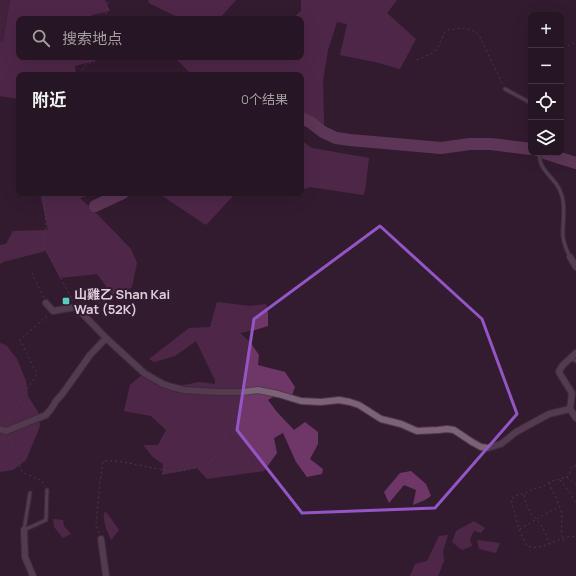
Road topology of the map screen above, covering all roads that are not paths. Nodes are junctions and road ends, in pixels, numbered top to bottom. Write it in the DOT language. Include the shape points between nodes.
graph roads {
  1 [pos="505,89"];
  2 [pos="528,101"];
  3 [pos="539,156"];
  4 [pos="570,257"];
  5 [pos="576,267"];
  6 [pos="46,303"];
  7 [pos="106,338"];
  8 [pos="574,357"];
  9 [pos="570,409"];
  10 [pos="576,418"];
  11 [pos="3,430"];
  12 [pos="47,490"];
  13 [pos="30,493"];
  14 [pos="24,530"];
  15 [pos="101,539"];
  16 [pos="33,576"];
  17 [pos="106,576"];
  1 -- 2 [label="lane"];
  3 -- 4 [label="lane" via="542,166 558,186 562,197 565,207 563,237"];
  4 -- 5 [label="street"];
  6 -- 7 [label="street" via="53,311 76,307"];
  7 -- 9 [label="street" via="144,373 172,388 217,392 258,390 301,401 350,402 381,419 417,431 454,430 481,447 488,448 501,444 516,432 549,414"];
  7 -- 11 [label="street" via="90,355 46,416"];
  8 -- 9 [label="street" via="559,371 572,393"];
  9 -- 10 [label="street"];
  12 -- 14 [label="lane" via="46,520"];
  13 -- 14 [label="lane"];
  14 -- 16 [label="street" via="25,557"];
  15 -- 17 [label="street"];
}
